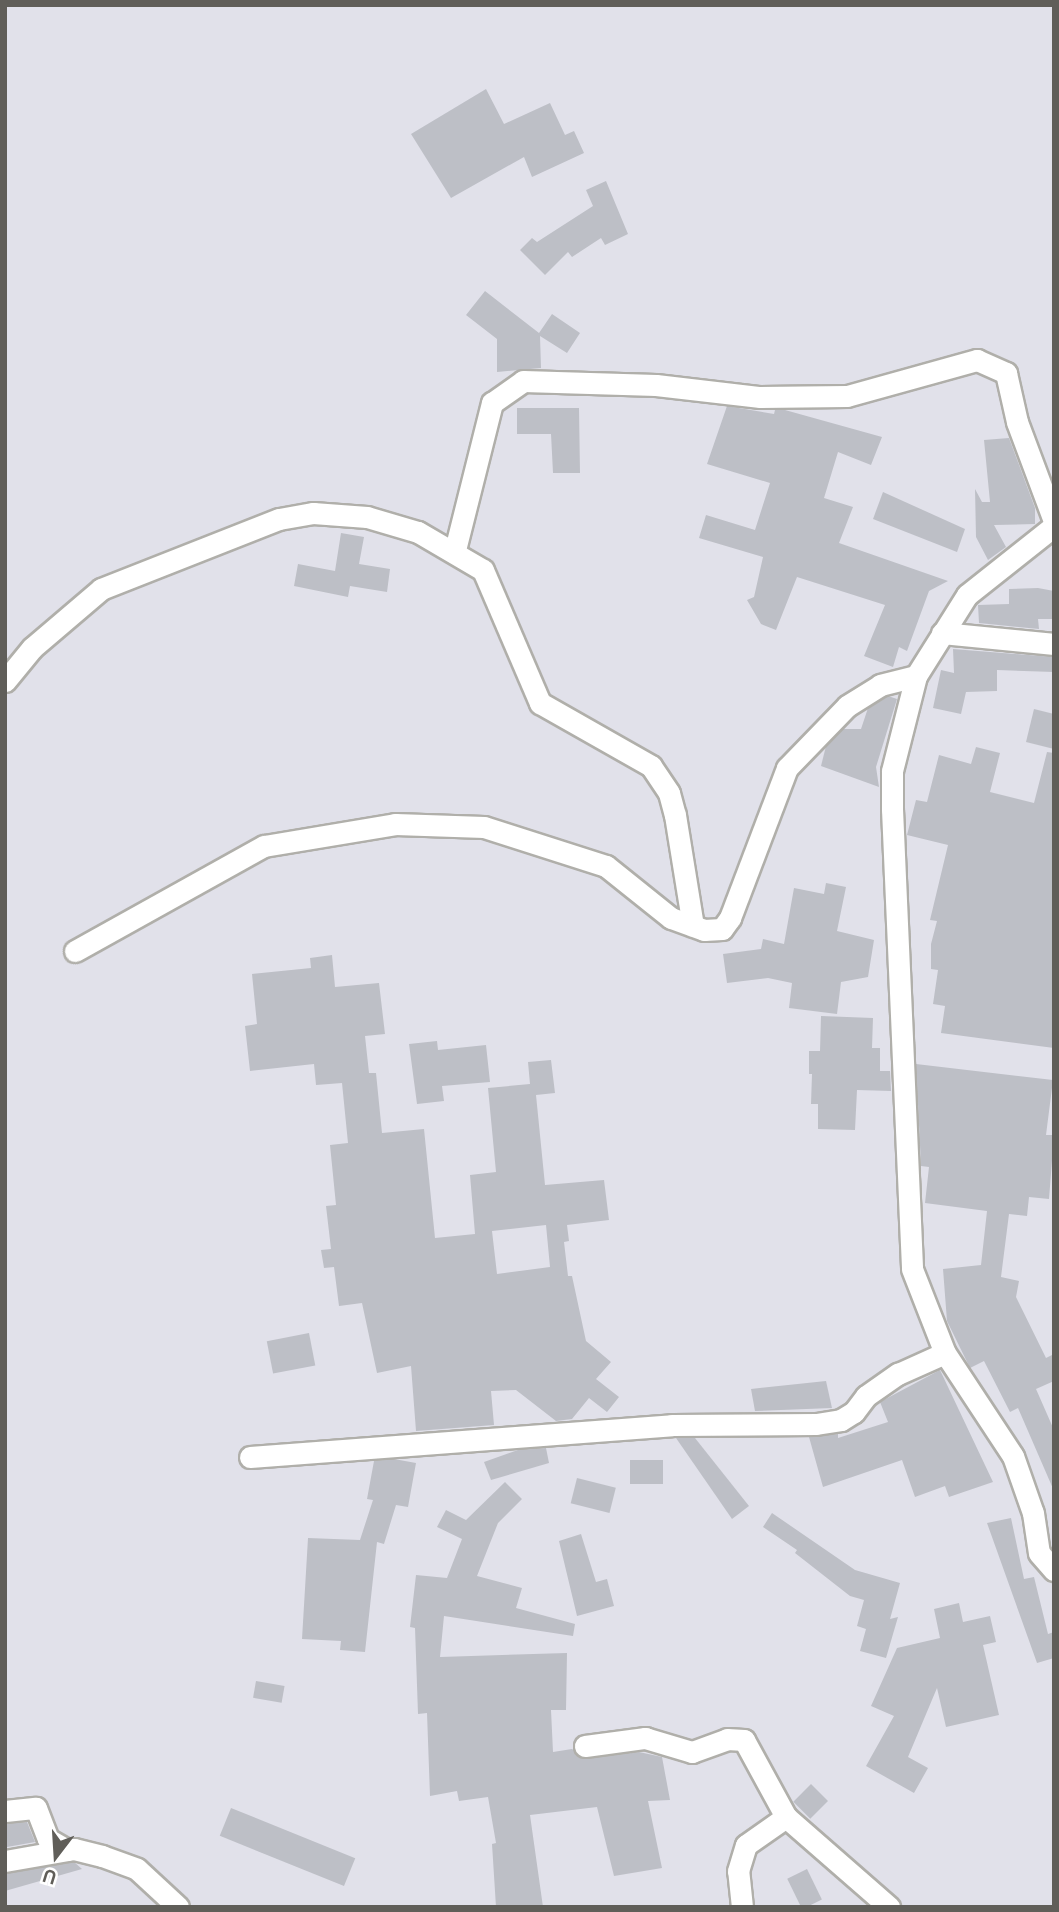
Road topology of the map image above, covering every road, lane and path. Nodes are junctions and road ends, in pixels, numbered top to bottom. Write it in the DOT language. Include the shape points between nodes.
graph roads {
  1 [pos="1054,524"];
  2 [pos="455,550"];
  3 [pos="942,633"];
  4 [pos="1054,645"];
  5 [pos="916,676"];
  6 [pos="5,681"];
  7 [pos="693,926"];
  8 [pos="75,951"];
  9 [pos="946,1353"];
  10 [pos="250,1457"];
  11 [pos="1054,1570"];
  12 [pos="585,1746"];
  13 [pos="5,1811"];
  14 [pos="786,1817"];
  15 [pos="67,1850"];
  16 [pos="5,1861"];
  17 [pos="178,1907"];
  18 [pos="742,1907"];
  19 [pos="890,1907"];
  1 -- 2 [label="street" via="1017,422 1006,373 977,360 847,396 760,397 656,385 523,381 492,403"];
  1 -- 3 [label="street" via="967,595"];
  2 -- 6 [label="street" via="418,532 367,517 313,513 279,519 101,589 32,648"];
  2 -- 7 [label="street" via="483,570 540,703 632,752 651,766 669,793"];
  3 -- 4 [label="street"];
  3 -- 5 [label="street"];
  5 -- 7 [label="street" via="880,685 847,706 787,768 730,918 722,929"];
  5 -- 9 [label="street" via="892,771 903,1135 912,1269"];
  7 -- 8 [label="street" via="671,918 606,866 484,827 395,824 264,846"];
  9 -- 10 [label="street" via="898,1374 841,1420 816,1424 672,1425"];
  9 -- 11 [label="street" via="1013,1456 1033,1513 1039,1553"];
  12 -- 14 [label="street" via="645,1738 692,1752 727,1739 744,1740"];
  13 -- 15 [label="street" via="36,1808 48,1839"];
  14 -- 18 [label="street" via="746,1845 738,1871"];
  14 -- 19 [label="street"];
  15 -- 16 [label="street"];
  15 -- 17 [label="street" via="103,1856 137,1869"];
}
